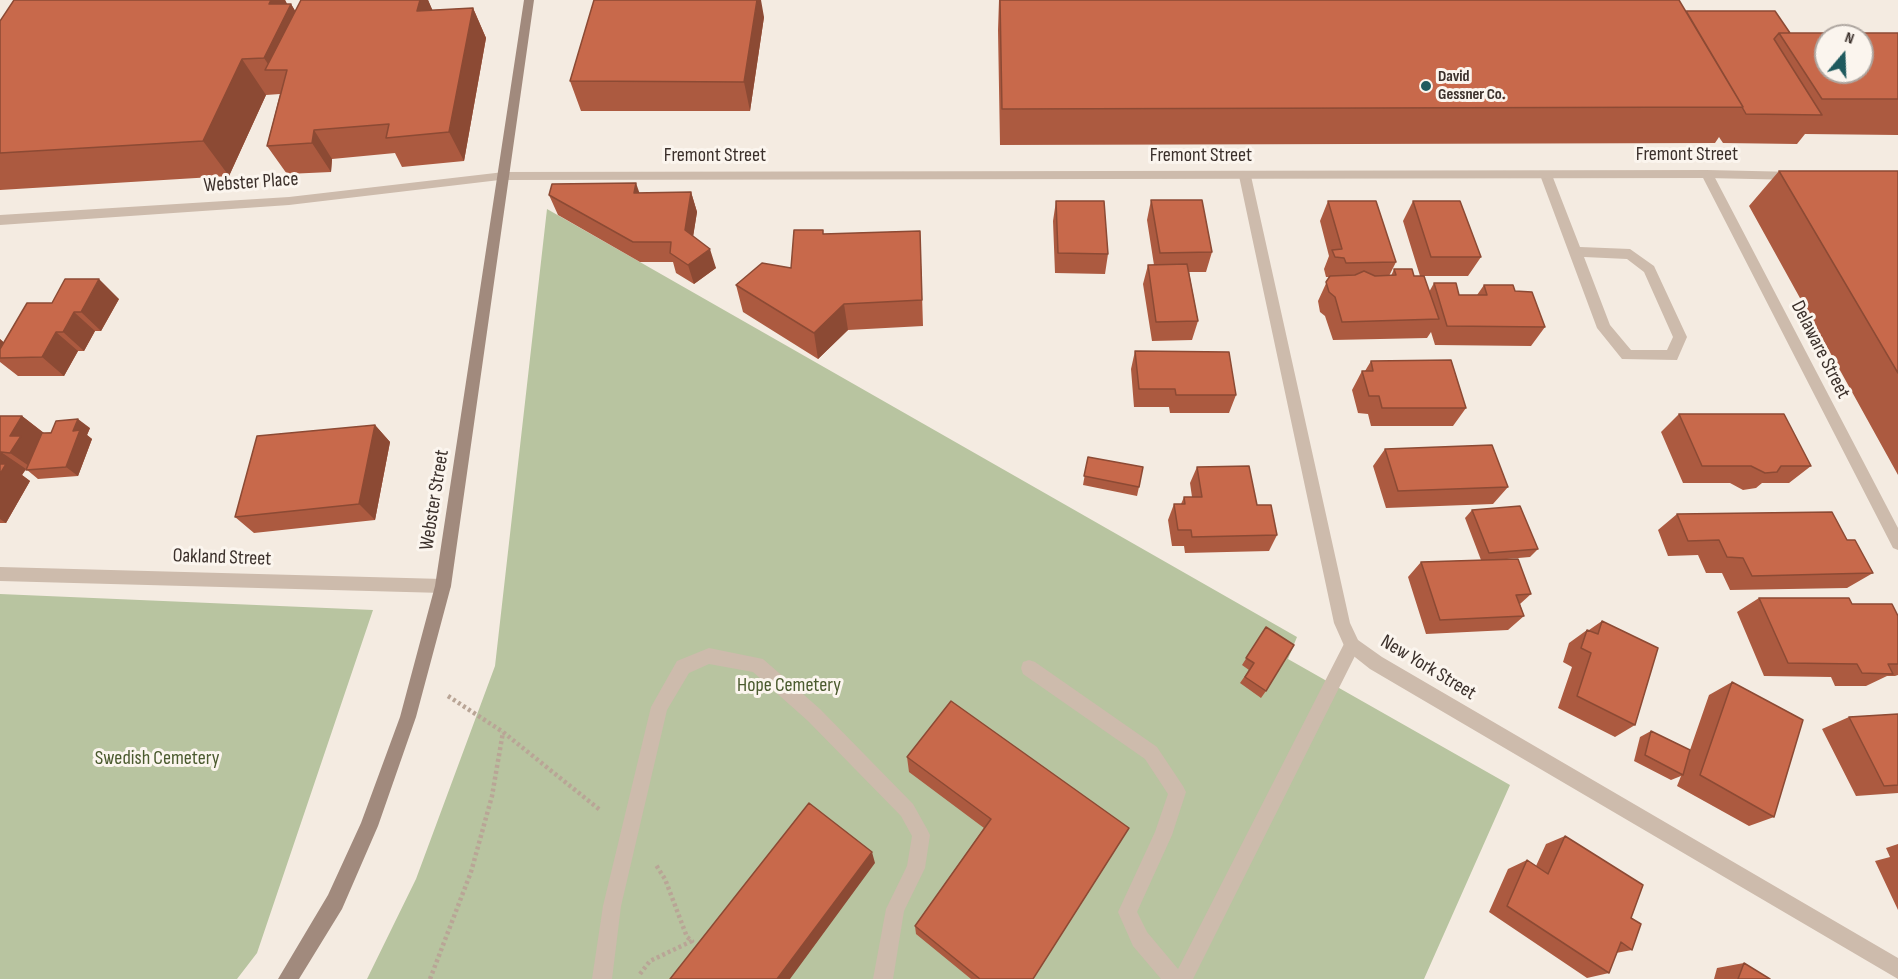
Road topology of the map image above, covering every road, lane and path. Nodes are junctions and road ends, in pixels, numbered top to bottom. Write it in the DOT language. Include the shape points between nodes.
graph roads {
  1 [pos="529,0"];
  2 [pos="1707,174"];
  3 [pos="1546,175"];
  4 [pos="504,176"];
  5 [pos="1245,176"];
  6 [pos="1815,176"];
  7 [pos="0,220"];
  8 [pos="1575,252"];
  9 [pos="1898,543"];
  10 [pos="0,574"];
  11 [pos="443,585"];
  12 [pos="1352,645"];
  13 [pos="1029,668"];
  14 [pos="419,678"];
  15 [pos="503,732"];
  16 [pos="629,832"];
  17 [pos="1898,969"];
  18 [pos="288,979"];
  19 [pos="430,979"];
  20 [pos="602,979"];
  21 [pos="638,979"];
  22 [pos="883,979"];
  23 [pos="1173,979"];
  24 [pos="1183,979"];
  1 -- 4 [label="main road, Webster Street"];
  2 -- 3 [label="street, Fremont Street"];
  2 -- 6 [label="street, Fremont Street"];
  2 -- 9 [label="street, Delaware Street"];
  3 -- 5 [label="street, Fremont Street"];
  3 -- 8 [label="street"];
  4 -- 5 [label="street, Fremont Street"];
  4 -- 7 [label="street, Webster Place" via="290,201"];
  4 -- 11 [label="main road, Webster Street"];
  5 -- 12 [label="street, New York Street" via="1342,623"];
  8 -- 8 [label="street" via="1604,328 1628,355 1672,356 1680,338 1649,268 1630,254"];
  10 -- 11 [label="street, Oakland Street"];
  11 -- 14 [label="main road, Webster Street"];
  12 -- 17 [label="street, New York Street" via="1376,663"];
  12 -- 24 [label="street"];
  13 -- 23 [label="street" via="1151,753 1177,792 1163,835 1127,912 1140,939"];
  14 -- 15 [label="path"];
  14 -- 18 [label="main road, Webster Street" via="369,826 335,902"];
  15 -- 16 [label="path"];
  15 -- 19 [label="path" via="492,796 471,872"];
  16 -- 20 [label="street" via="612,906"];
  16 -- 21 [label="path" via="656,864 692,941 650,961"];
  16 -- 22 [label="street" via="659,707 683,667 709,656 757,665 814,715 892,794 907,810 921,835 916,868 895,909"];
}
